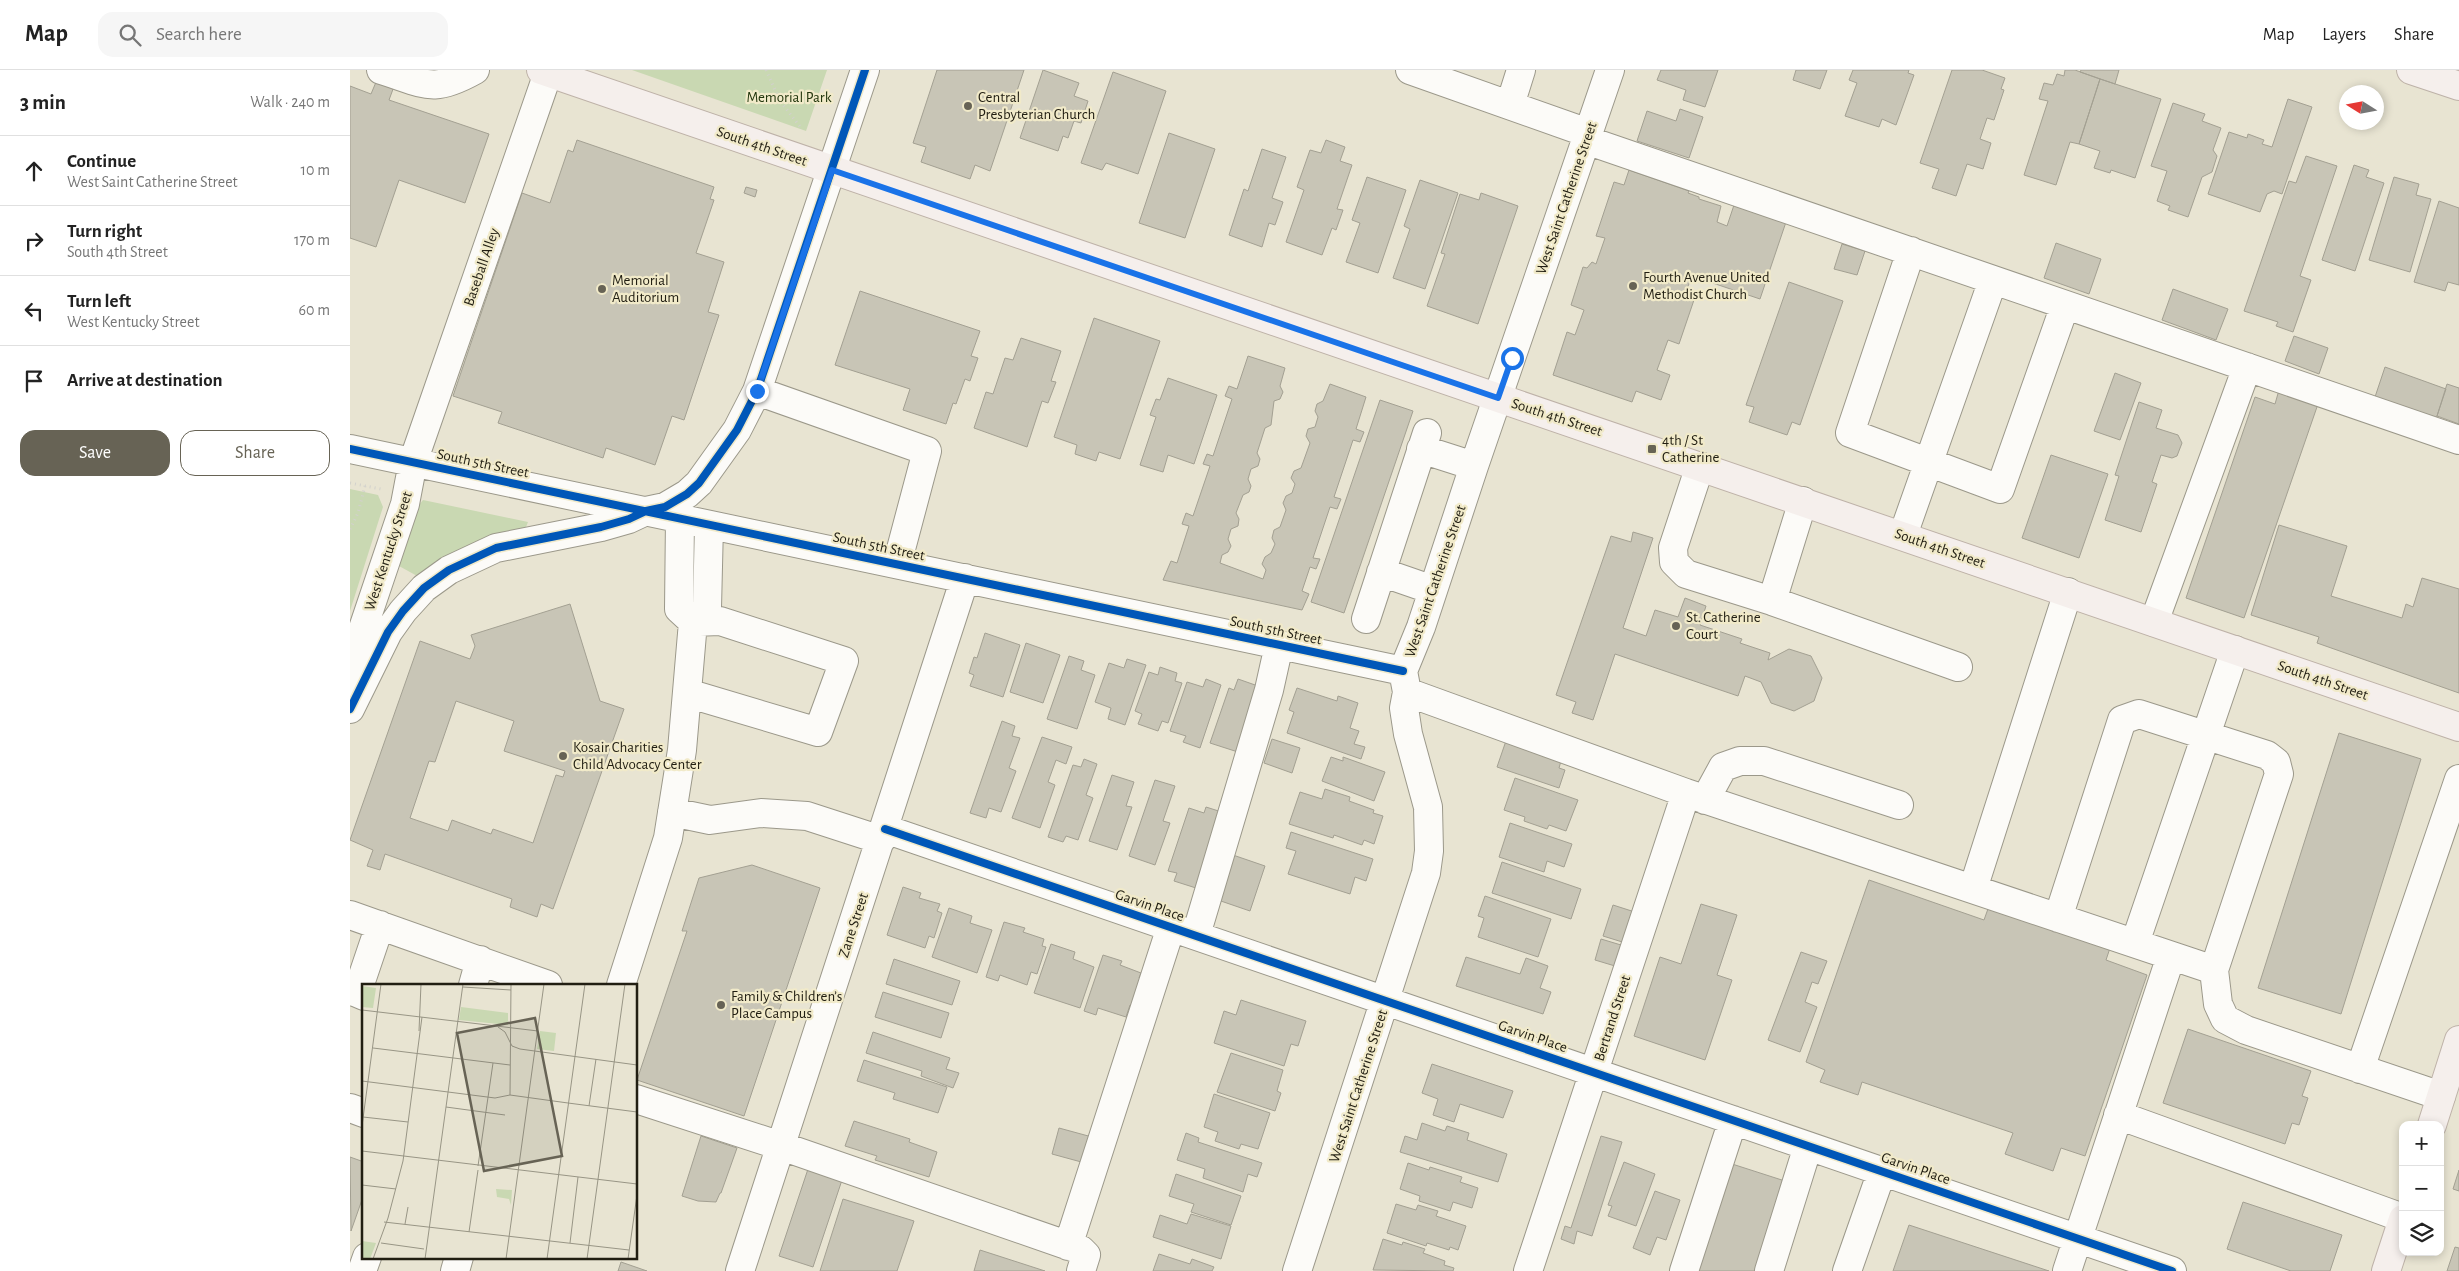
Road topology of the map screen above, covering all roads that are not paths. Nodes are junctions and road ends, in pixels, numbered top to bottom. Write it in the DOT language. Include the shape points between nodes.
graph roads {
  1 [pos="381,70"];
  2 [pos="476,70"];
  3 [pos="866,70"];
  4 [pos="1521,70"];
  5 [pos="1610,70"];
  6 [pos="544,71"];
  7 [pos="2419,71"];
  8 [pos="1427,73"];
  9 [pos="2459,86"];
  10 [pos="1510,105"];
  11 [pos="1587,137"];
  12 [pos="832,170"];
  13 [pos="1911,251"];
  14 [pos="1994,280"];
  15 [pos="2065,305"];
  16 [pos="2247,367"];
  17 [pos="757,391"];
  18 [pos="1498,398"];
  19 [pos="2459,440"];
  20 [pos="350,449"];
  21 [pos="414,462"];
  22 [pos="1927,463"];
  23 [pos="1474,466"];
  24 [pos="1700,466"];
  25 [pos="1803,501"];
  26 [pos="646,511"];
  27 [pos="680,518"];
  28 [pos="709,524"];
  29 [pos="1903,535"];
  30 [pos="897,564"];
  31 [pos="1381,572"];
  32 [pos="966,578"];
  33 [pos="1433,590"];
  34 [pos="2068,592"];
  35 [pos="1772,601"];
  36 [pos="1366,619"];
  37 [pos="693,622"];
  38 [pos="2154,622"];
  39 [pos="1279,645"];
  40 [pos="2236,650"];
  41 [pos="350,667"];
  42 [pos="1958,667"];
  43 [pos="1405,681"];
  44 [pos="687,692"];
  45 [pos="350,710"];
  46 [pos="2459,727"];
  47 [pos="2206,736"];
  48 [pos="2459,779"];
  49 [pos="1696,797"];
  50 [pos="1899,805"];
  51 [pos="672,812"];
  52 [pos="883,834"];
  53 [pos="1973,889"];
  54 [pos="350,915"];
  55 [pos="2058,918"];
  56 [pos="380,925"];
  57 [pos="1184,931"];
  58 [pos="2135,943"];
  59 [pos="2171,956"];
  60 [pos="2214,970"];
  61 [pos="476,973"];
  62 [pos="542,984"];
  63 [pos="621,984"];
  64 [pos="362,995"];
  65 [pos="1386,1000"];
  66 [pos="2457,1051"];
  67 [pos="2360,1069"];
  68 [pos="1595,1072"];
  69 [pos="2441,1096"];
  70 [pos="638,1100"];
  71 [pos="350,1108"];
  72 [pos="362,1112"];
  73 [pos="2118,1115"];
  74 [pos="1733,1120"];
  75 [pos="2433,1121"];
  76 [pos="781,1146"];
  77 [pos="1808,1146"];
  78 [pos="1882,1171"];
  79 [pos="2399,1217"];
  80 [pos="2399,1230"];
  81 [pos="2077,1238"];
  82 [pos="1068,1246"];
  83 [pos="367,1258"];
  84 [pos="459,1258"];
  85 [pos="362,1271"];
  86 [pos="455,1271"];
  87 [pos="740,1271"];
  88 [pos="1080,1271"];
  89 [pos="1298,1271"];
  90 [pos="1528,1271"];
  91 [pos="1684,1271"];
  92 [pos="1769,1271"];
  93 [pos="1847,1271"];
  94 [pos="2067,1271"];
  95 [pos="2172,1271"];
  96 [pos="2386,1271"];
  1 -- 2 [label="street" via="432,86 452,83"];
  3 -- 12 [label="street, West Kentucky Street"];
  4 -- 10 [label="street"];
  5 -- 11 [label="street, West Saint Catherine Street"];
  6 -- 12 [label="main road, South 4th Street"];
  6 -- 21 [label="street, Baseball Alley"];
  7 -- 9 [label="main road"];
  8 -- 10 [label="street"];
  10 -- 11 [label="street"];
  11 -- 13 [label="street"];
  11 -- 18 [label="street, West Saint Catherine Street"];
  12 -- 17 [label="street, West Kentucky Street"];
  12 -- 18 [label="main road, South 4th Street"];
  13 -- 14 [label="street"];
  13 -- 22 [label="street" via="1850,433"];
  14 -- 15 [label="street"];
  14 -- 22 [label="street"];
  15 -- 16 [label="street"];
  15 -- 22 [label="street" via="2000,489"];
  16 -- 19 [label="street"];
  16 -- 38 [label="street"];
  17 -- 26 [label="street, West Kentucky Street" via="737,430 699,483 665,507"];
  17 -- 30 [label="street" via="927,451"];
  18 -- 23 [label="street, West Saint Catherine Street"];
  18 -- 24 [label="main road, South 4th Street"];
  20 -- 21 [label="street, South 5th Street"];
  21 -- 26 [label="street, South 5th Street"];
  21 -- 41 [label="street, West Kentucky Street" via="405,504"];
  22 -- 29 [label="street"];
  23 -- 31 [label="street" via="1424,441"];
  23 -- 33 [label="street, West Saint Catherine Street"];
  24 -- 25 [label="main road, South 4th Street"];
  24 -- 35 [label="street" via="1673,548 1674,562 1686,574"];
  25 -- 29 [label="main road, South 4th Street"];
  25 -- 35 [label="street"];
  26 -- 27 [label="street, South 5th Street"];
  26 -- 45 [label="street, West Kentucky Street" via="601,527 496,548 449,570 424,588 388,632"];
  27 -- 28 [label="street, South 5th Street"];
  27 -- 37 [label="street" via="679,610"];
  28 -- 30 [label="street, South 5th Street"];
  28 -- 37 [label="street" via="707,608"];
  29 -- 34 [label="main road, South 4th Street"];
  30 -- 32 [label="street, South 5th Street"];
  31 -- 33 [label="street"];
  31 -- 36 [label="street"];
  32 -- 39 [label="street, South 5th Street"];
  32 -- 52 [label="street, Zane Street"];
  33 -- 43 [label="street, West Saint Catherine Street"];
  34 -- 38 [label="main road, South 4th Street"];
  34 -- 53 [label="street"];
  35 -- 42 [label="street"];
  37 -- 44 [label="street"];
  37 -- 44 [label="street" via="720,621 844,661 818,732"];
  38 -- 40 [label="main road, South 4th Street"];
  39 -- 43 [label="street, South 5th Street"];
  39 -- 57 [label="street" via="1270,690"];
  40 -- 46 [label="main road, South 4th Street"];
  40 -- 47 [label="street"];
  43 -- 49 [label="street, South 5th Street"];
  43 -- 65 [label="street, West Saint Catherine Street" via="1404,708 1408,734 1428,807 1429,851 1419,899"];
  44 -- 51 [label="street"];
  47 -- 55 [label="street" via="2139,714 2122,720"];
  47 -- 58 [label="street"];
  47 -- 60 [label="street" via="2267,756 2276,762 2279,774"];
  48 -- 67 [label="street"];
  49 -- 50 [label="street, Bertrand Street" via="1723,767 1740,761 1764,761"];
  49 -- 53 [label="street, South 5th Street"];
  49 -- 68 [label="street, Bertrand Street"];
  51 -- 52 [label="street, Garvin Place" via="710,820 761,813 807,816"];
  51 -- 63 [label="street" via="668,838"];
  52 -- 57 [label="street, Garvin Place"];
  52 -- 76 [label="street, Zane Street"];
  53 -- 55 [label="street, South 5th Street"];
  54 -- 56 [label="street"];
  55 -- 58 [label="street, South 5th Street"];
  56 -- 61 [label="street"];
  56 -- 64 [label="street" via="357,993"];
  57 -- 65 [label="street, Garvin Place"];
  57 -- 82 [label="street"];
  58 -- 59 [label="street, South 5th Street"];
  59 -- 60 [label="street, South 5th Street"];
  59 -- 73 [label="street"];
  60 -- 67 [label="street" via="2218,1004 2225,1019 2246,1030"];
  61 -- 62 [label="street"];
  65 -- 68 [label="street, Garvin Place"];
  65 -- 89 [label="street, West Saint Catherine Street"];
  66 -- 69 [label="main road"];
  67 -- 69 [label="street"];
  68 -- 74 [label="street, Garvin Place"];
  68 -- 90 [label="street, Bertrand Street"];
  69 -- 75 [label="main road"];
  70 -- 76 [label="street"];
  71 -- 72 [label="street"];
  73 -- 79 [label="street"];
  73 -- 81 [label="street"];
  74 -- 77 [label="street, Garvin Place"];
  74 -- 91 [label="street"];
  76 -- 82 [label="street"];
  76 -- 87 [label="street, Zane Street"];
  77 -- 78 [label="street, Garvin Place"];
  77 -- 92 [label="street"];
  78 -- 81 [label="street, Garvin Place"];
  78 -- 93 [label="street"];
  80 -- 96 [label="main road"];
  81 -- 94 [label="street"];
  81 -- 95 [label="street, Garvin Place"];
  82 -- 88 [label="street" via="1086,1255"];
  83 -- 85 [label="street"];
  84 -- 86 [label="street"];
}
